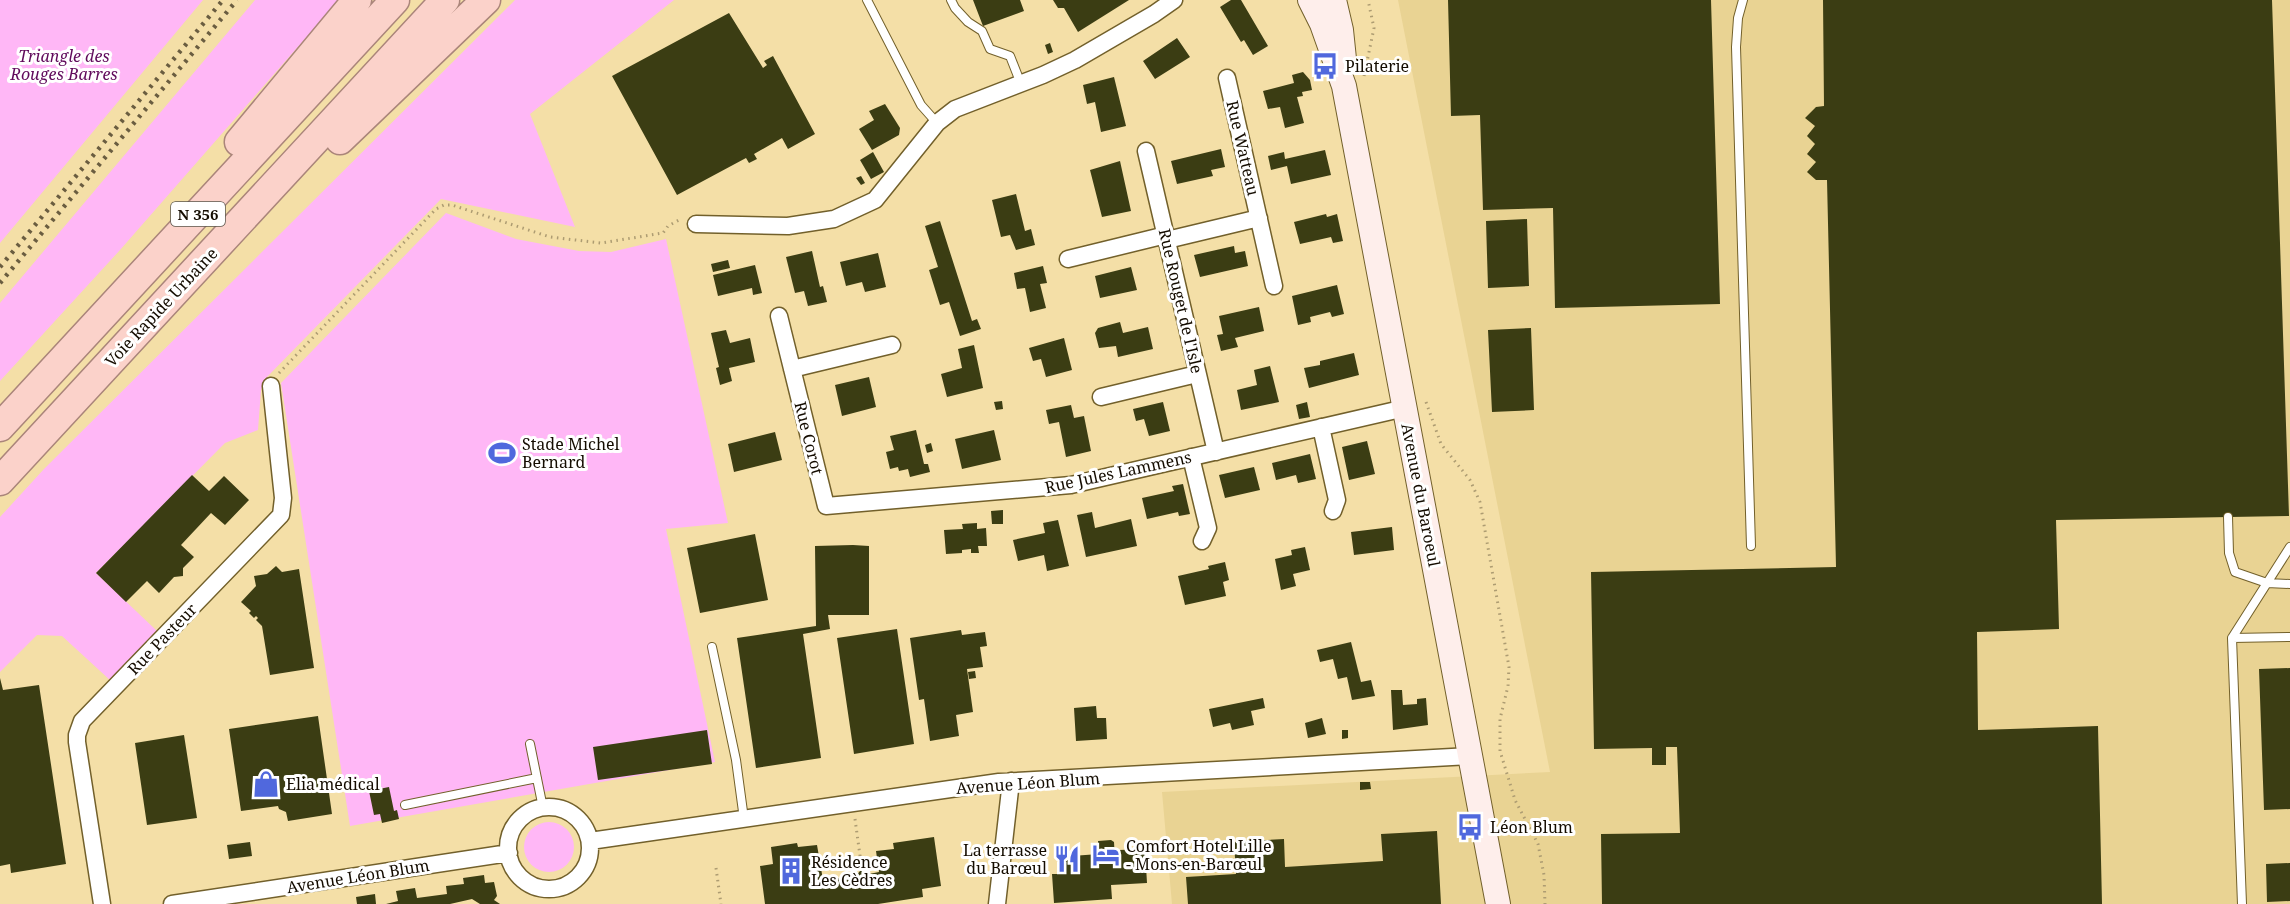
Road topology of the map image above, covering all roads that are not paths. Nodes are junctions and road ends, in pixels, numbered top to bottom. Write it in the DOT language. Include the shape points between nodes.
graph roads {
  1 [pos="357,0"];
  2 [pos="395,0"];
  3 [pos="445,0"];
  4 [pos="486,0"];
  5 [pos="867,0"];
  6 [pos="951,0"];
  7 [pos="1174,0"];
  8 [pos="1310,0"];
  9 [pos="1334,0"];
  10 [pos="1743,0"];
  11 [pos="1227,78"];
  12 [pos="1021,84"];
  13 [pos="1354,84"];
  14 [pos="937,123"];
  15 [pos="1146,151"];
  16 [pos="1259,218"];
  17 [pos="702,224"];
  18 [pos="1166,237"];
  19 [pos="1068,259"];
  20 [pos="132,286"];
  21 [pos="1274,286"];
  22 [pos="779,316"];
  23 [pos="892,345"];
  24 [pos="118,354"];
  25 [pos="792,369"];
  26 [pos="1197,374"];
  27 [pos="271,386"];
  28 [pos="1101,397"];
  29 [pos="1415,403"];
  30 [pos="0,427"];
  31 [pos="1321,427"];
  32 [pos="1216,452"];
  33 [pos="1191,458"];
  34 [pos="0,481"];
  35 [pos="826,506"];
  36 [pos="1333,511"];
  37 [pos="2228,517"];
  38 [pos="1202,541"];
  39 [pos="1751,546"];
  40 [pos="2290,547"];
  41 [pos="2267,583"];
  42 [pos="2290,584"];
  43 [pos="2290,637"];
  44 [pos="2232,638"];
  45 [pos="712,648"];
  46 [pos="530,744"];
  47 [pos="1470,756"];
  48 [pos="537,778"];
  49 [pos="1011,781"];
  50 [pos="405,805"];
  51 [pos="543,808"];
  52 [pos="744,819"];
  53 [pos="590,841"];
  54 [pos="509,853"];
  55 [pos="558,896"];
  56 [pos="102,904"];
  57 [pos="172,904"];
  58 [pos="997,904"];
  59 [pos="1498,904"];
  60 [pos="2241,904"];
  1 -- 20 [label="highway" via="206,180"];
  2 -- 20 [label="highway, N 356"];
  3 -- 24 [label="highway, Voie Rapide Urbaine / N 356"];
  4 -- 24 [label="highway"];
  5 -- 14 [label="lane" via="921,105"];
  6 -- 12 [label="lane" via="968,22 982,31 990,49 1010,56"];
  7 -- 12 [label="street" via="1075,60"];
  8 -- 13 [label="main road, Avenue du Baroeul"];
  9 -- 13 [label="main road, Avenue du Baroeul"];
  10 -- 39 [label="lane" via="1736,47"];
  11 -- 16 [label="street, Rue Watteau"];
  12 -- 14 [label="street" via="955,109"];
  13 -- 29 [label="main road, Avenue du Baroeul"];
  14 -- 17 [label="street" via="875,200 834,219 788,226"];
  15 -- 18 [label="street, Rue Rouget de l'Isle"];
  16 -- 18 [label="street, Rue Watteau"];
  16 -- 21 [label="street, Rue Watteau"];
  18 -- 19 [label="street, Rue Watteau"];
  18 -- 26 [label="street, Rue Rouget de l'Isle"];
  20 -- 30 [label="highway, N 356"];
  22 -- 25 [label="street, Rue Corot"];
  23 -- 25 [label="street"];
  24 -- 34 [label="highway, Voie Rapide Urbaine / N 356"];
  25 -- 35 [label="street, Rue Corot"];
  26 -- 28 [label="street"];
  26 -- 32 [label="street, Rue Rouget de l'Isle"];
  27 -- 56 [label="street, Rue Pasteur" via="283,498 281,515 78,728"];
  29 -- 31 [label="street, Rue Jules Lammens"];
  29 -- 47 [label="main road, Avenue du Baroeul"];
  31 -- 32 [label="street, Rue Jules Lammens"];
  31 -- 36 [label="street" via="1337,500"];
  32 -- 33 [label="street, Rue Jules Lammens"];
  33 -- 35 [label="street, Rue Jules Lammens" via="1056,487"];
  33 -- 38 [label="street" via="1208,528"];
  37 -- 41 [label="lane" via="2229,553 2235,572"];
  40 -- 41 [label="lane"];
  41 -- 42 [label="lane"];
  41 -- 44 [label="lane"];
  43 -- 44 [label="lane"];
  44 -- 60 [label="lane"];
  45 -- 52 [label="lane"];
  46 -- 48 [label="lane"];
  47 -- 49 [label="street, Avenue Léon Blum"];
  47 -- 59 [label="main road, Avenue du Baroeul"];
  48 -- 50 [label="lane"];
  48 -- 51 [label="lane"];
  49 -- 52 [label="street, Avenue Léon Blum"];
  49 -- 58 [label="street"];
  51 -- 53 [label="street" via="559,808 573,815 584,826"];
  51 -- 54 [label="street" via="528,813 517,824 510,838"];
  52 -- 53 [label="street, Avenue Léon Blum"];
  53 -- 55 [label="street" via="583,871"];
  54 -- 55 [label="street" via="514,869 526,880"];
  54 -- 57 [label="street, Avenue Léon Blum"];
}
